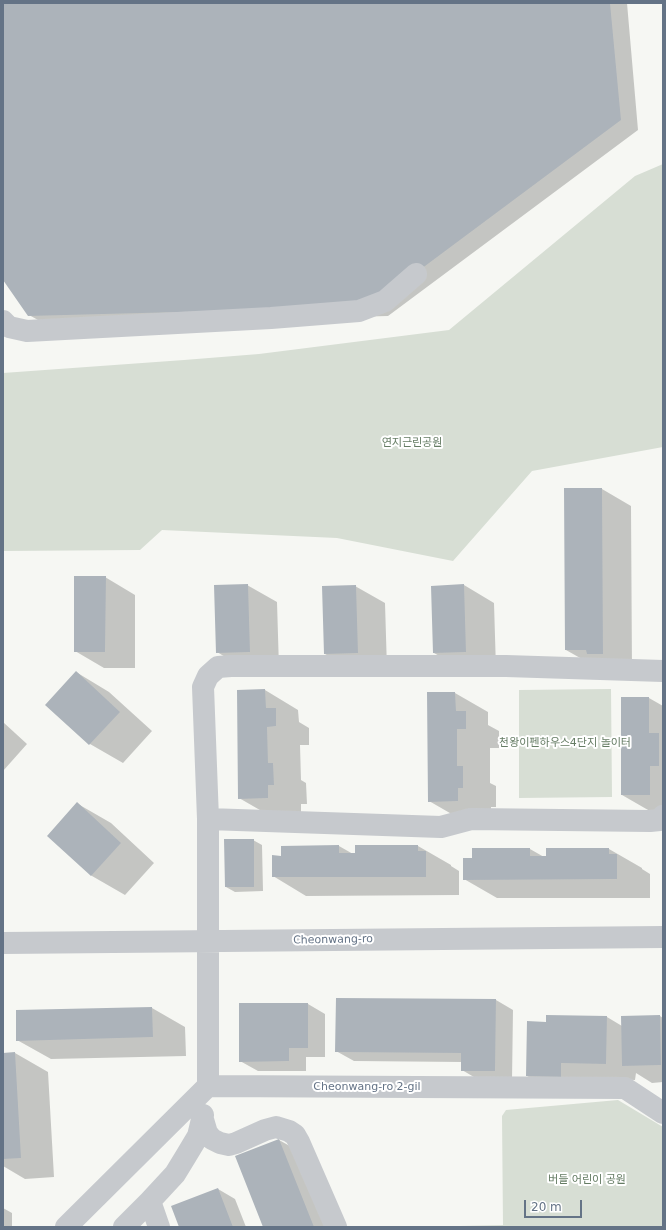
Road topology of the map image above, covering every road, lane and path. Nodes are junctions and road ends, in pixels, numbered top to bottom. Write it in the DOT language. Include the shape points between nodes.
graph roads {
  1 [pos="416,274"];
  2 [pos="3,321"];
  3 [pos="663,670"];
  4 [pos="663,816"];
  5 [pos="208,819"];
  6 [pos="663,938"];
  7 [pos="208,942"];
  8 [pos="3,944"];
  9 [pos="208,1086"];
  10 [pos="663,1112"];
  11 [pos="202,1116"];
  12 [pos="236,1143"];
  13 [pos="175,1174"];
  14 [pos="150,1201"];
  15 [pos="66,1227"];
  16 [pos="124,1227"];
  17 [pos="160,1227"];
  18 [pos="336,1227"];
  1 -- 2 [label="street" via="385,302 359,311 27,331 9,327"];
  3 -- 5 [label="street" via="506,666 218,667 208,676 203,687"];
  4 -- 5 [label="street" via="660,820 650,821 471,819 441,827"];
  5 -- 7 [label="street"];
  6 -- 7 [label="street, Cheonwang-ro"];
  7 -- 8 [label="street, Cheonwang-ro"];
  7 -- 9 [label="street"];
  9 -- 10 [label="street, Cheonwang-ro 2-gil" via="625,1088"];
  9 -- 11 [label="street"];
  9 -- 15 [label="street"];
  11 -- 12 [label="street" via="206,1133 212,1140 229,1145"];
  11 -- 13 [label="street" via="198,1136"];
  12 -- 13 [label="street" via="202,1158"];
  12 -- 18 [label="street" via="276,1127 289,1130 295,1135"];
  13 -- 14 [label="street"];
  14 -- 16 [label="street"];
  14 -- 17 [label="street"];
}
